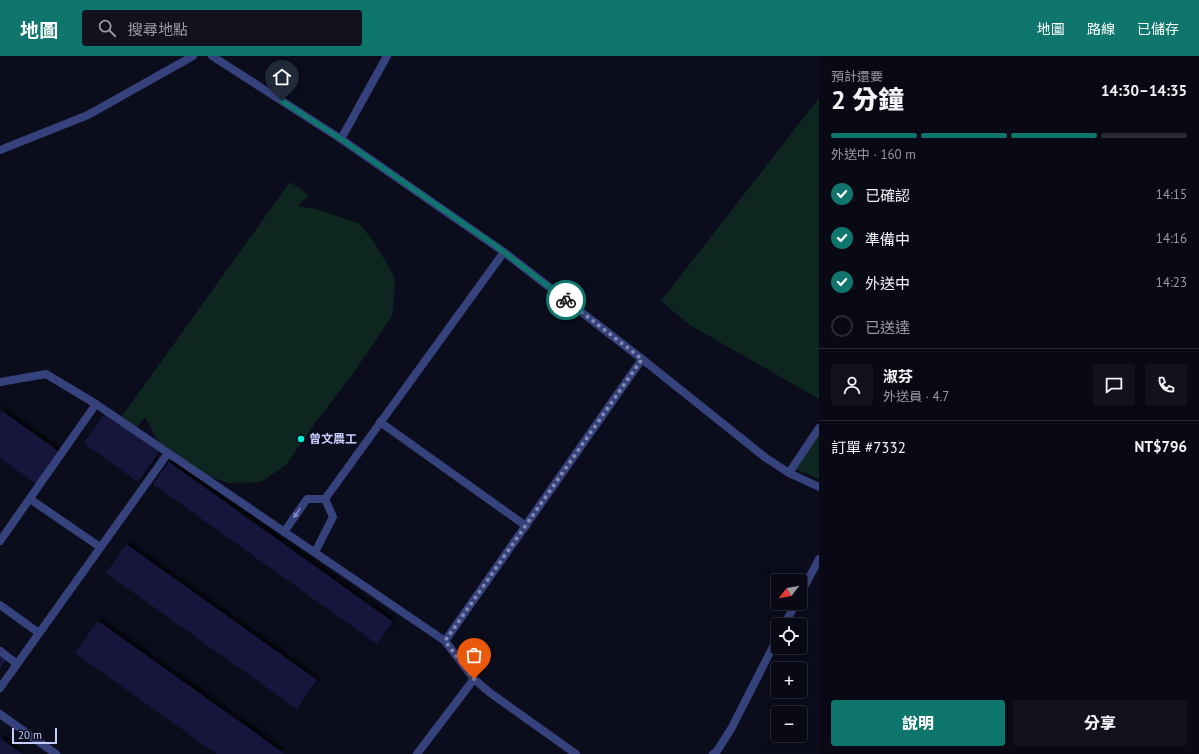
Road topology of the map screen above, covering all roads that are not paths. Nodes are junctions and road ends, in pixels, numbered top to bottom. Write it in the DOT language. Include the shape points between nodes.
graph roads {
  1 [pos="193,56"];
  2 [pos="212,56"];
  3 [pos="387,56"];
  4 [pos="341,139"];
  5 [pos="0,150"];
  6 [pos="504,252"];
  7 [pos="642,359"];
  8 [pos="0,382"];
  9 [pos="96,404"];
  10 [pos="380,422"];
  11 [pos="819,428"];
  12 [pos="168,453"];
  13 [pos="789,473"];
  14 [pos="819,487"];
  15 [pos="30,499"];
  16 [pos="325,499"];
  17 [pos="526,526"];
  18 [pos="284,532"];
  19 [pos="0,540"];
  20 [pos="100,548"];
  21 [pos="315,552"];
  22 [pos="819,559"];
  23 [pos="807,582"];
  24 [pos="0,605"];
  25 [pos="39,633"];
  26 [pos="445,641"];
  27 [pos="771,650"];
  28 [pos="0,651"];
  29 [pos="17,664"];
  30 [pos="474,679"];
  31 [pos="0,688"];
  32 [pos="0,714"];
  33 [pos="717,753"];
  34 [pos="56,754"];
  35 [pos="417,754"];
  36 [pos="576,754"];
  1 -- 5 [label="street" via="88,115"];
  2 -- 4 [label="street"];
  3 -- 4 [label="street"];
  4 -- 6 [label="street"];
  6 -- 7 [label="street"];
  6 -- 10 [label="street"];
  7 -- 13 [label="street" via="766,458"];
  7 -- 17 [label="street"];
  8 -- 9 [label="street" via="46,374"];
  9 -- 12 [label="street"];
  9 -- 15 [label="street"];
  10 -- 16 [label="street"];
  10 -- 17 [label="street"];
  11 -- 13 [label="street"];
  12 -- 18 [label="street"];
  12 -- 20 [label="street"];
  13 -- 14 [label="street"];
  15 -- 19 [label="street"];
  15 -- 20 [label="street"];
  16 -- 18 [label="street, one-way" via="307,499"];
  16 -- 21 [label="street" via="333,517"];
  17 -- 26 [label="street"];
  18 -- 21 [label="street"];
  20 -- 25 [label="street"];
  21 -- 26 [label="street"];
  22 -- 23 [label="street"];
  24 -- 25 [label="street"];
  25 -- 29 [label="street"];
  26 -- 30 [label="street"];
  27 -- 33 [label="street"];
  28 -- 29 [label="street"];
  29 -- 31 [label="street"];
  30 -- 35 [label="street"];
  30 -- 36 [label="street"];
  32 -- 34 [label="street"];
}
